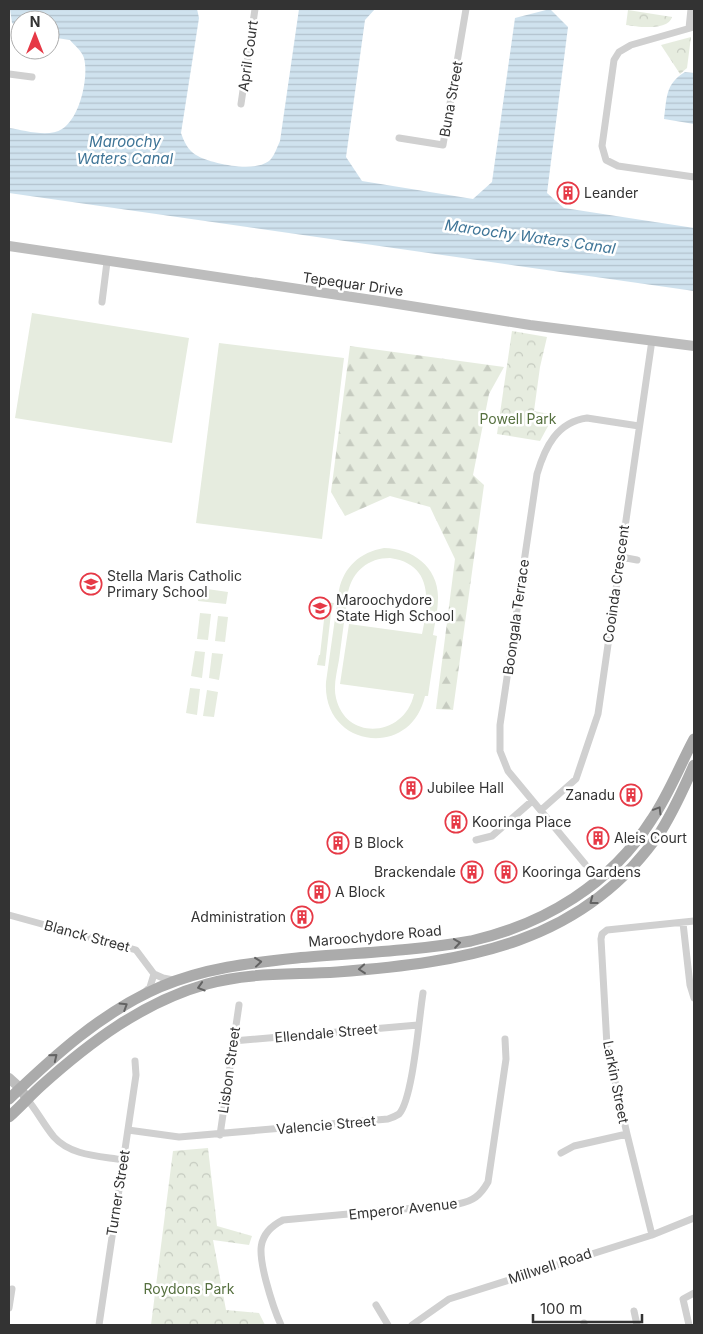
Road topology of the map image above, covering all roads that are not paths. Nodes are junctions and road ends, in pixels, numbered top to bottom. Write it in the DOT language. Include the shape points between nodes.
graph roads {
  1 [pos="255,9"];
  2 [pos="466,9"];
  3 [pos="691,9"];
  4 [pos="692,27"];
  5 [pos="9,74"];
  6 [pos="32,78"];
  7 [pos="241,104"];
  8 [pos="399,138"];
  9 [pos="694,177"];
  10 [pos="9,246"];
  11 [pos="107,262"];
  12 [pos="102,302"];
  13 [pos="652,340"];
  14 [pos="694,346"];
  15 [pos="639,426"];
  16 [pos="620,557"];
  17 [pos="637,560"];
  18 [pos="694,739"];
  19 [pos="694,765"];
  20 [pos="532,801"];
  21 [pos="541,810"];
  22 [pos="476,840"];
  23 [pos="585,864"];
  24 [pos="9,915"];
  25 [pos="694,921"];
  26 [pos="683,922"];
  27 [pos="154,974"];
  28 [pos="176,981"];
  29 [pos="424,993"];
  30 [pos="140,997"];
  31 [pos="694,998"];
  32 [pos="239,1005"];
  33 [pos="418,1025"];
  34 [pos="505,1039"];
  35 [pos="233,1041"];
  36 [pos="135,1061"];
  37 [pos="9,1078"];
  38 [pos="13,1092"];
  39 [pos="27,1099"];
  40 [pos="9,1117"];
  41 [pos="128,1130"];
  42 [pos="627,1134"];
  43 [pos="220,1135"];
  44 [pos="561,1153"];
  45 [pos="123,1160"];
  46 [pos="694,1218"];
  47 [pos="652,1235"];
  48 [pos="12,1289"];
  49 [pos="694,1293"];
  50 [pos="376,1305"];
  51 [pos="9,1308"];
  52 [pos="634,1311"];
  53 [pos="99,1325"];
  54 [pos="281,1325"];
  55 [pos="388,1325"];
  56 [pos="412,1325"];
  57 [pos="637,1325"];
  58 [pos="689,1325"];
  1 -- 7 [label="street, April Court"];
  2 -- 8 [label="street, Buna Street" via="443,144"];
  3 -- 4 [label="street"];
  4 -- 9 [label="street" via="630,45 619,52 614,60 602,146 606,160 618,166"];
  5 -- 6 [label="street"];
  10 -- 11 [label="street, Tepequar Drive"];
  11 -- 12 [label="street"];
  11 -- 13 [label="street, Tepequar Drive" via="530,326"];
  13 -- 14 [label="street, Tepequar Drive"];
  13 -- 15 [label="street, Cooinda Crescent"];
  15 -- 16 [label="street, Cooinda Crescent"];
  15 -- 20 [label="street, Boongala Terrace" via="587,418 570,422 552,440 540,464 499,740 508,771"];
  16 -- 17 [label="street"];
  16 -- 21 [label="street, Cooinda Crescent" via="598,714 580,772 571,785"];
  28 -- 18 [label="main road, Maroochydore Road, one-way" via="234,965 471,941 505,932 544,916 590,887 626,855 662,804"];
  19 -- 39 [label="main road, Maroochydore Road, one-way" via="671,815 639,860 608,890 552,927 498,948 443,959 335,972 255,975 186,991 124,1021 74,1057"];
  20 -- 21 [label="street, Boongala Terrace"];
  20 -- 22 [label="street" via="492,836"];
  21 -- 23 [label="street, Boongala Terrace"];
  24 -- 27 [label="street, Blanck Street" via="136,950"];
  25 -- 26 [label="street"];
  26 -- 31 [label="street"];
  26 -- 42 [label="street, Larkin Street" via="607,930 602,934 607,1046"];
  27 -- 28 [label="street"];
  27 -- 30 [label="street" via="150,987"];
  28 -- 30 [label="main road, Maroochydore Road"];
  29 -- 33 [label="street, Valencie Street"];
  38 -- 30 [label="main road, Maroochydore Road, one-way" via="71,1043"];
  32 -- 35 [label="street, Lisbon Street"];
  33 -- 35 [label="street, Ellendale Street"];
  33 -- 43 [label="street, Valencie Street" via="412,1073 398,1115 388,1119"];
  34 -- 54 [label="street, Emperor Avenue" via="505,1068 488,1182 482,1192 469,1202 458,1204 283,1220 276,1224 262,1241 260,1259 272,1306"];
  35 -- 43 [label="street, Lisbon Street"];
  36 -- 41 [label="street, Turner Street"];
  37 -- 38 [label="street"];
  38 -- 39 [label="street"];
  39 -- 40 [label="main road, Maroochydore Road"];
  39 -- 45 [label="street" via="54,1137 66,1147 81,1153"];
  41 -- 43 [label="street, Valencie Street" via="179,1137"];
  41 -- 45 [label="street, Turner Street"];
  42 -- 44 [label="street" via="574,1146"];
  42 -- 47 [label="street, Larkin Street"];
  45 -- 53 [label="street, Turner Street"];
  46 -- 47 [label="street, Millwell Road"];
  47 -- 56 [label="street, Millwell Road" via="449,1299"];
  48 -- 51 [label="street"];
  49 -- 58 [label="street" via="683,1299"];
  50 -- 55 [label="street"];
  52 -- 57 [label="street"];
}
